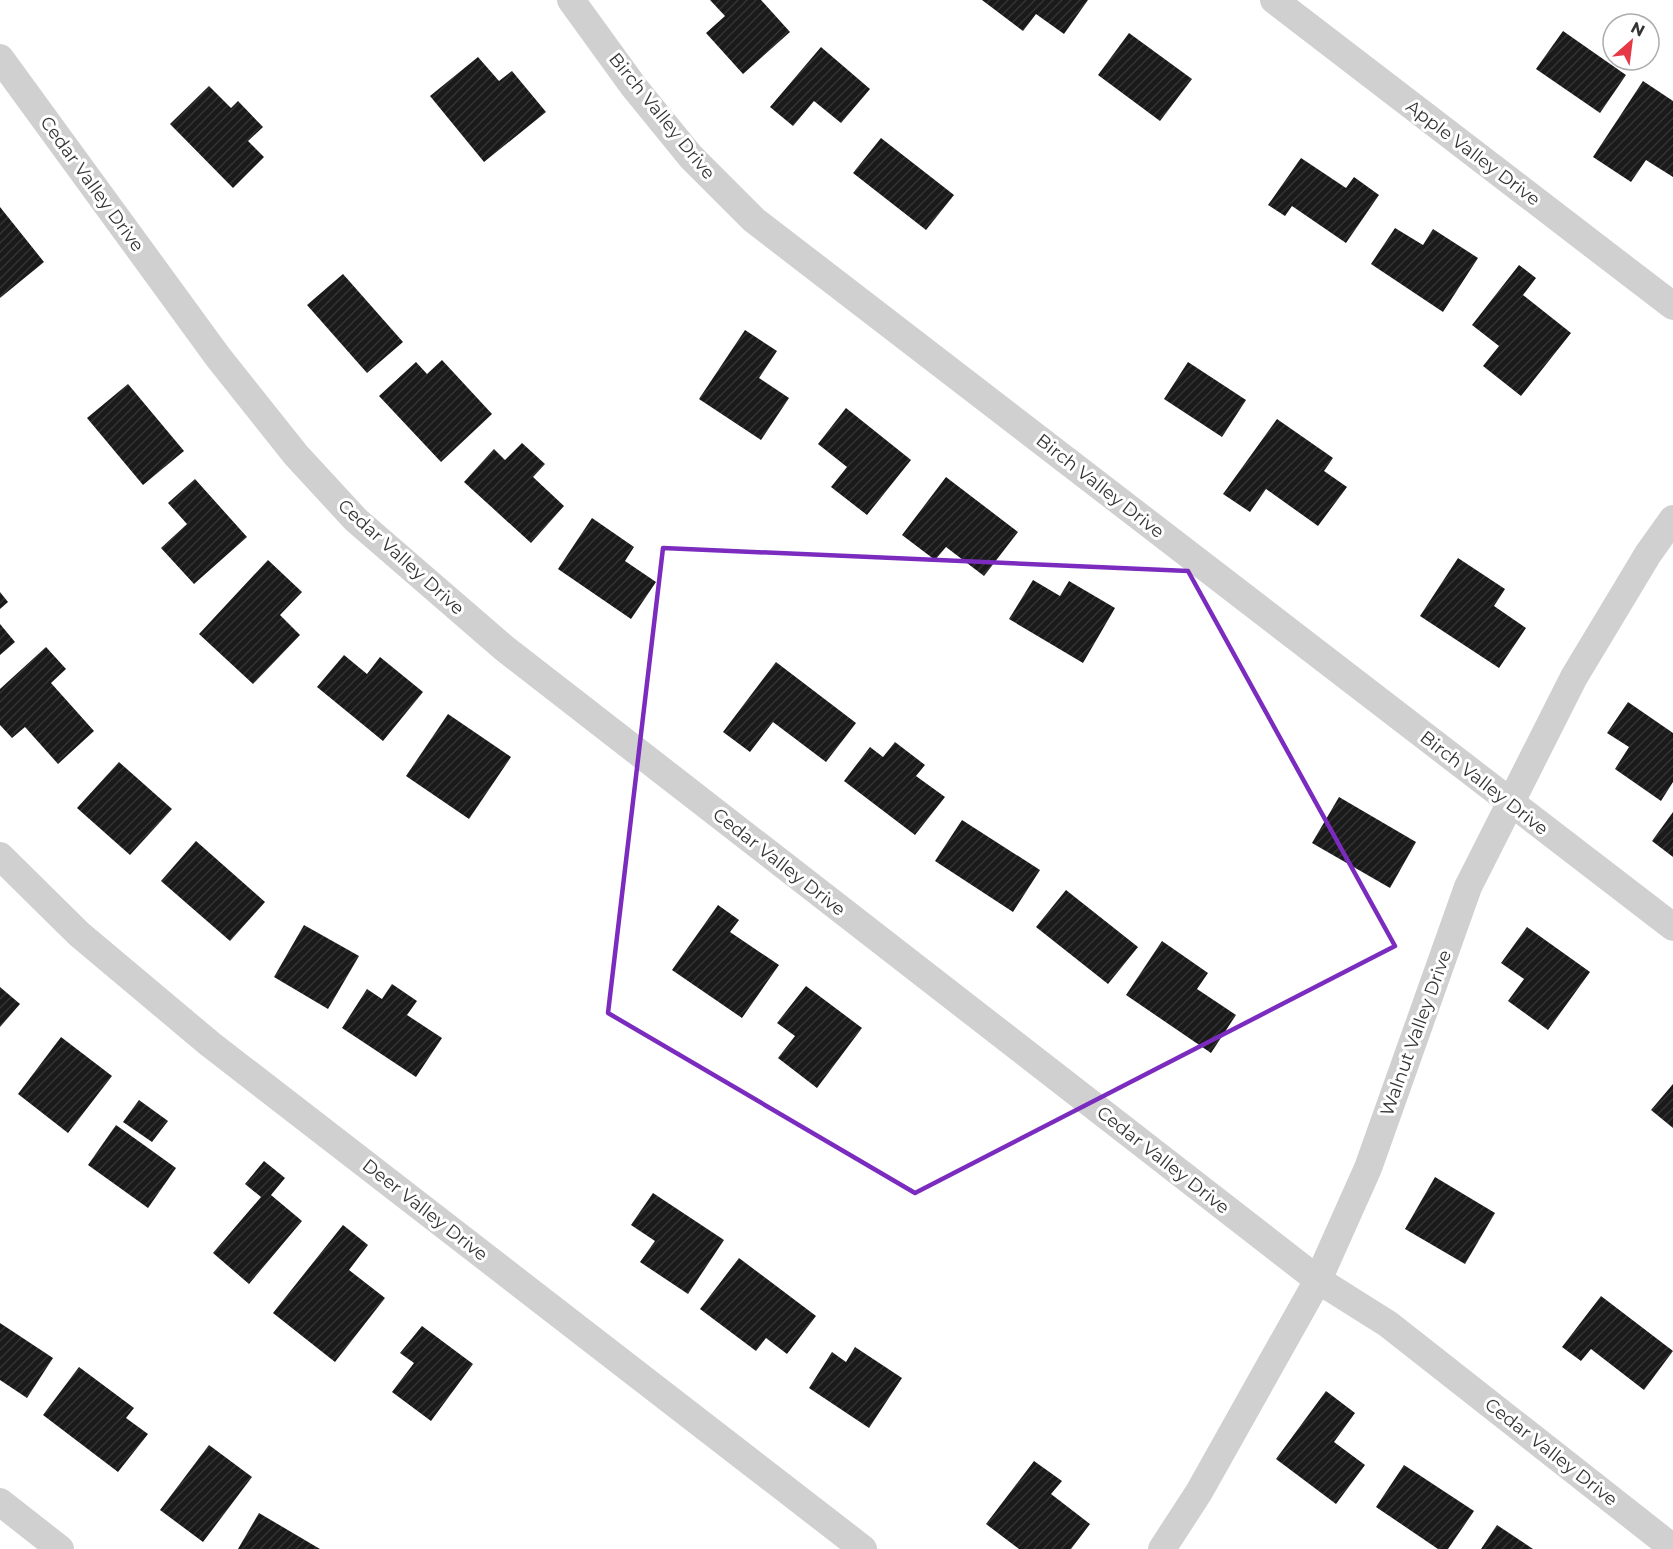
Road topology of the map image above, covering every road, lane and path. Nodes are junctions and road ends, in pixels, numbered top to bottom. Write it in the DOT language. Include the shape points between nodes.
graph roads {
  1 [pos="572,0"];
  2 [pos="1274,0"];
  3 [pos="0,58"];
  4 [pos="1673,306"];
  5 [pos="1673,519"];
  6 [pos="1509,803"];
  7 [pos="0,856"];
  8 [pos="1673,927"];
  9 [pos="1317,1280"];
  10 [pos="0,1502"];
  11 [pos="1673,1548"];
  12 [pos="60,1549"];
  13 [pos="863,1549"];
  14 [pos="1162,1549"];
  1 -- 6 [label="street, Birch Valley Drive" via="634,87 691,157 754,220"];
  2 -- 4 [label="street, Apple Valley Drive"];
  3 -- 9 [label="street, Cedar Valley Drive" via="218,357 296,455 357,520 504,648"];
  5 -- 6 [label="street, Walnut Valley Drive" via="1647,554 1574,677"];
  6 -- 8 [label="street, Birch Valley Drive"];
  6 -- 9 [label="street, Walnut Valley Drive" via="1468,887 1368,1168"];
  7 -- 13 [label="street, Deer Valley Drive" via="79,934 210,1044"];
  9 -- 11 [label="street, Cedar Valley Drive" via="1388,1324"];
  9 -- 14 [label="street, Walnut Valley Drive" via="1199,1492"];
  10 -- 12 [label="street"];
}
